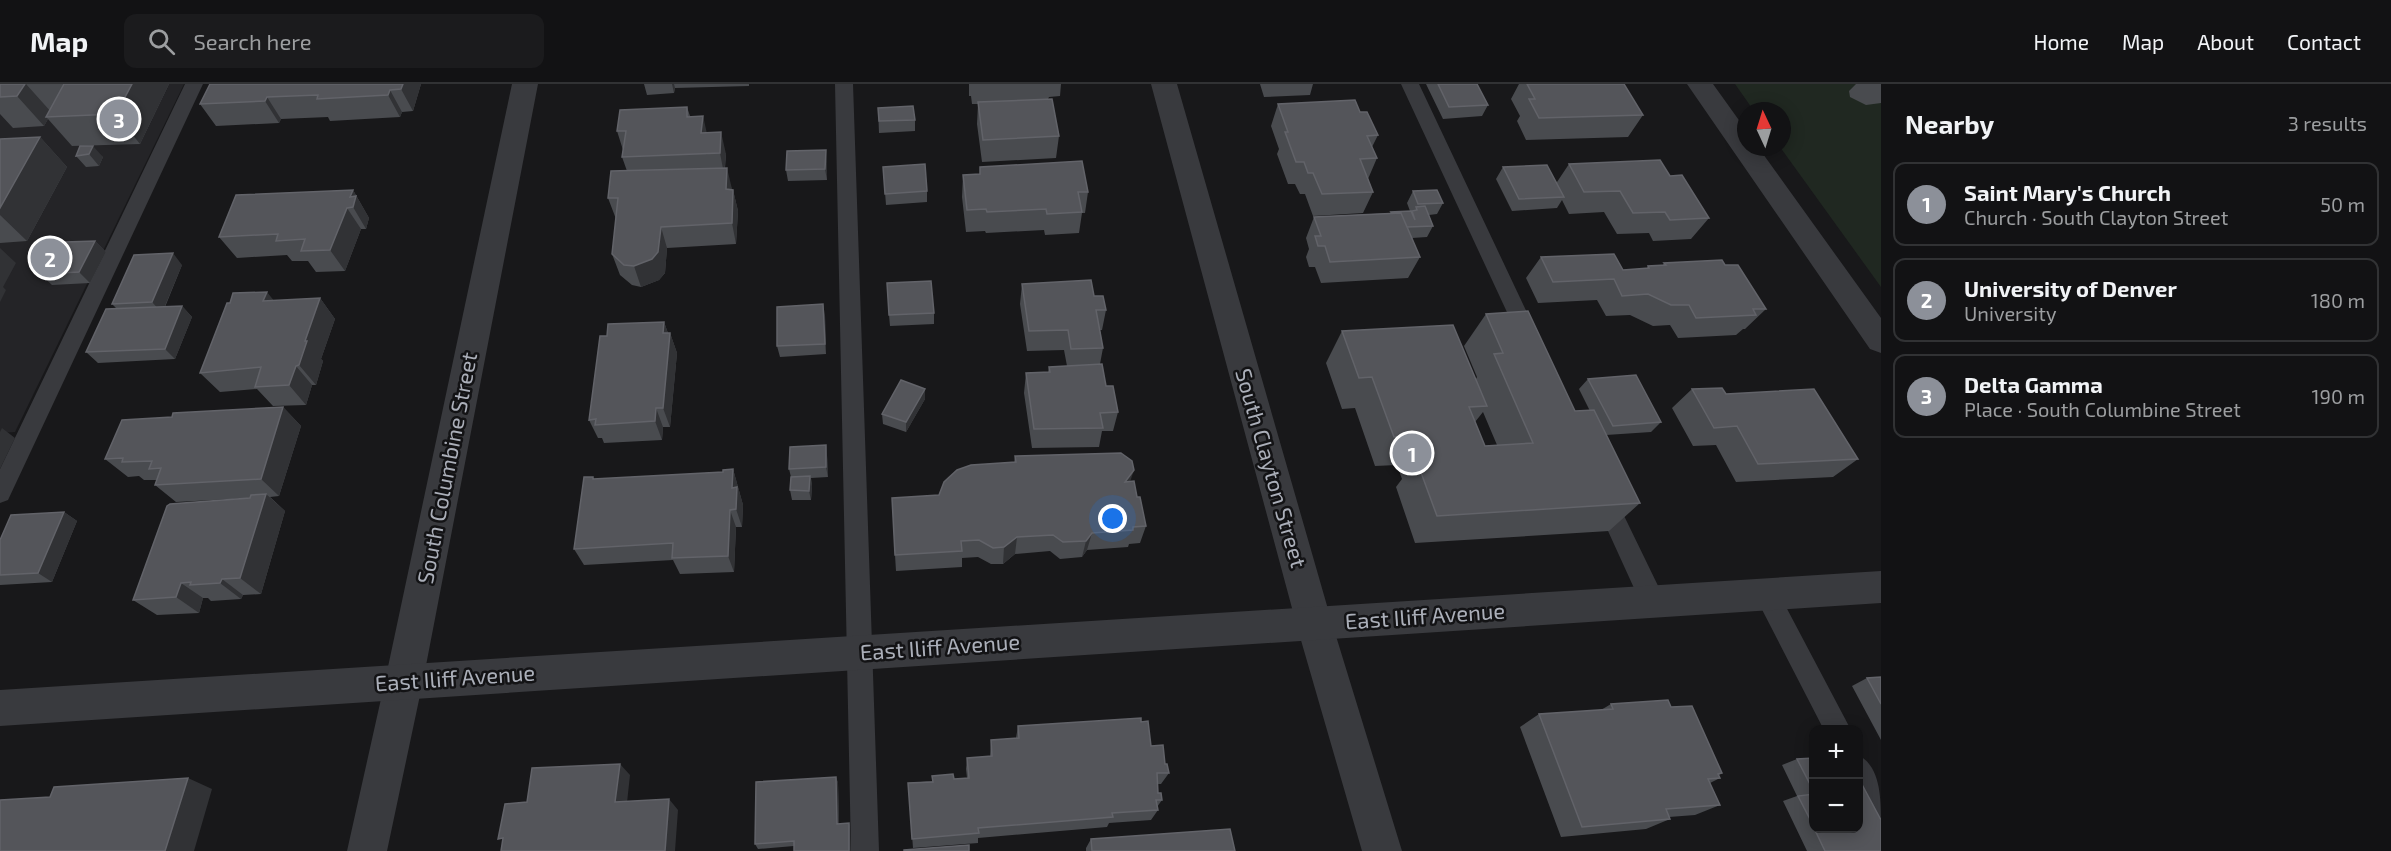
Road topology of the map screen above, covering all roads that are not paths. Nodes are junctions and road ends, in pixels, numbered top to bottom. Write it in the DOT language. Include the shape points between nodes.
graph roads {
  1 [pos="194,84"];
  2 [pos="525,84"];
  3 [pos="844,84"];
  4 [pos="1164,84"];
  5 [pos="1410,84"];
  6 [pos="1700,84"];
  7 [pos="1881,341"];
  8 [pos="1540,360"];
  9 [pos="1595,477"];
  10 [pos="0,493"];
  11 [pos="1881,587"];
  12 [pos="1766,594"];
  13 [pos="1653,602"];
  14 [pos="1314,623"];
  15 [pos="859,652"];
  16 [pos="404,681"];
  17 [pos="0,708"];
  18 [pos="1836,725"];
  19 [pos="1863,777"];
  20 [pos="1881,810"];
  21 [pos="367,851"];
  22 [pos="865,851"];
  23 [pos="1382,851"];
  1 -- 10 [label="lane"];
  2 -- 16 [label="street, South Columbine Street"];
  3 -- 15 [label="lane"];
  4 -- 14 [label="street, South Clayton Street"];
  5 -- 8 [label="lane"];
  6 -- 7 [label="street"];
  9 -- 13 [label="lane"];
  11 -- 12 [label="street, East Iliff Avenue"];
  12 -- 13 [label="street, East Iliff Avenue"];
  12 -- 18 [label="lane"];
  13 -- 14 [label="street, East Iliff Avenue"];
  14 -- 15 [label="street, East Iliff Avenue"];
  14 -- 23 [label="street, South Clayton Street"];
  15 -- 16 [label="street, East Iliff Avenue"];
  15 -- 22 [label="lane"];
  16 -- 17 [label="street, East Iliff Avenue"];
  16 -- 21 [label="street, South Columbine Street"];
  19 -- 20 [label="lane"];
}
